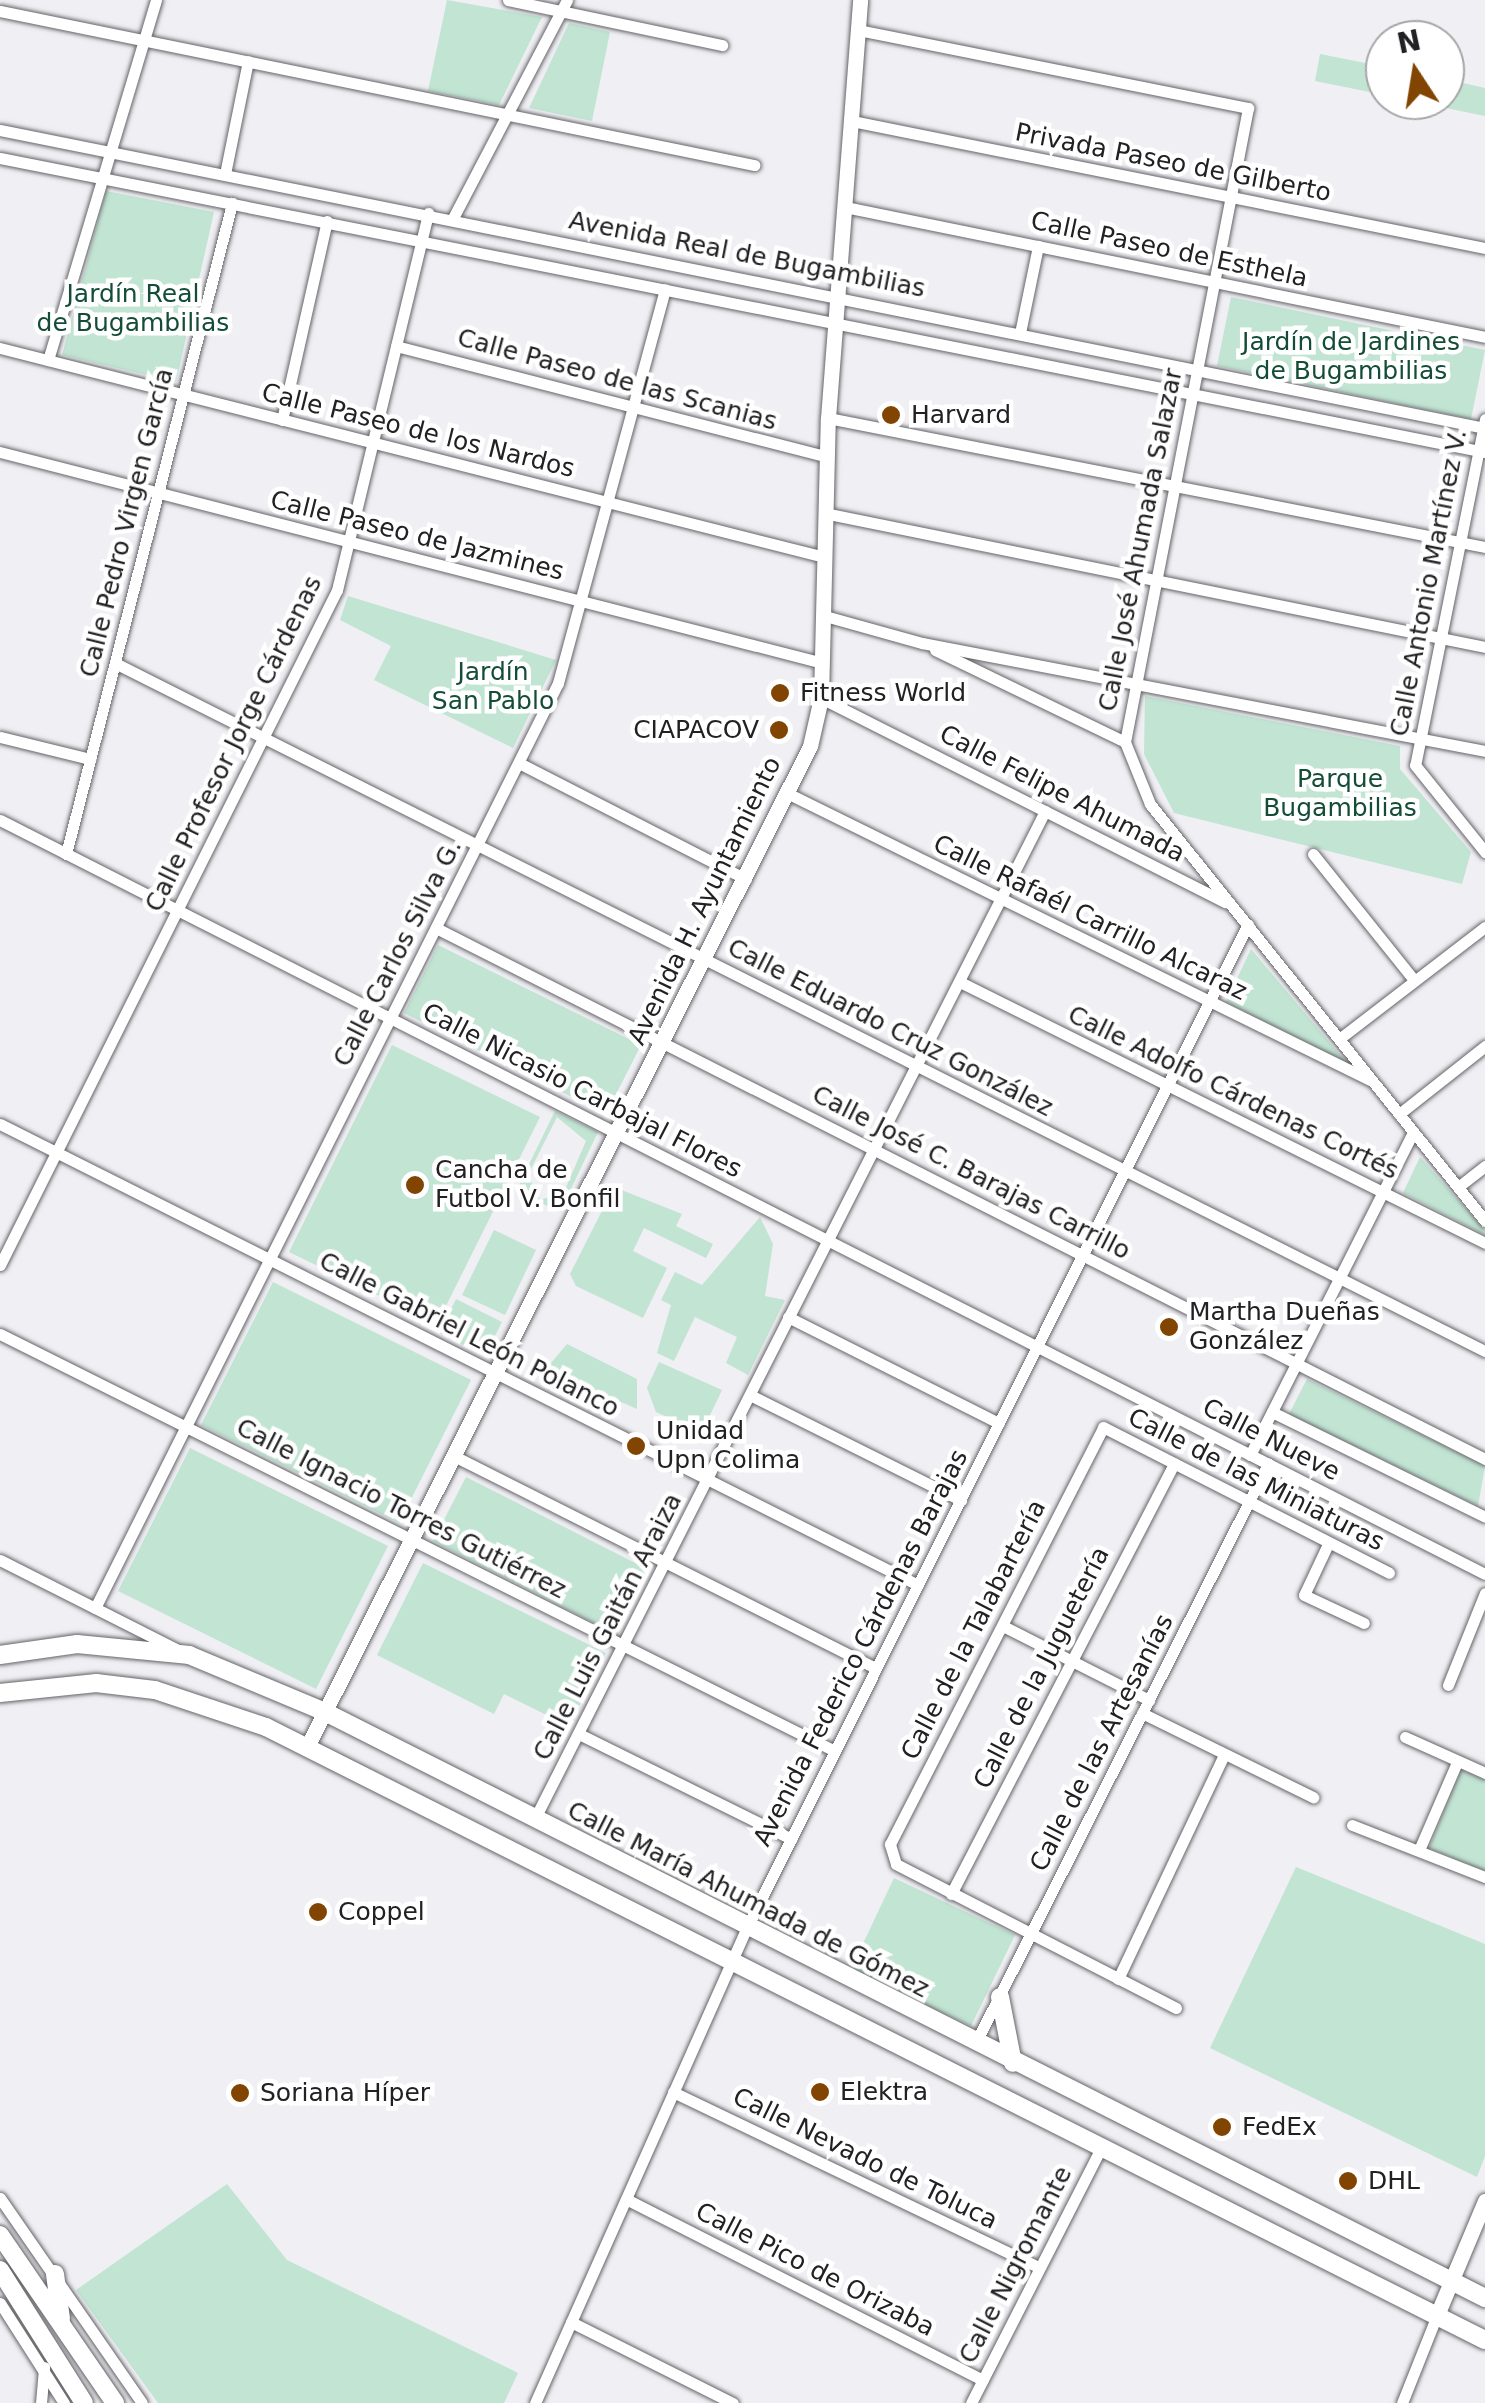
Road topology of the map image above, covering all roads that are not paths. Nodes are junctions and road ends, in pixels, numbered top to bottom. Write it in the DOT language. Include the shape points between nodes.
graph roads {
  1 [pos="156,0"];
  2 [pos="508,0"];
  3 [pos="860,0"];
  4 [pos="564,6"];
  5 [pos="0,11"];
  6 [pos="858,30"];
  7 [pos="143,40"];
  8 [pos="722,44"];
  9 [pos="248,62"];
  10 [pos="507,114"];
  11 [pos="852,122"];
  12 [pos="0,130"];
  13 [pos="106,151"];
  14 [pos="0,158"];
  15 [pos="754,165"];
  16 [pos="225,174"];
  17 [pos="98,176"];
  18 [pos="1231,197"];
  19 [pos="232,202"];
  20 [pos="844,207"];
  21 [pos="428,213"];
  22 [pos="454,218"];
  23 [pos="327,222"];
  24 [pos="422,240"];
  25 [pos="1038,246"];
  26 [pos="1485,248"];
  27 [pos="1214,282"];
  28 [pos="666,289"];
  29 [pos="838,295"];
  30 [pos="835,322"];
  31 [pos="1020,334"];
  32 [pos="1485,338"];
  33 [pos="396,346"];
  34 [pos="0,348"];
  35 [pos="48,360"];
  36 [pos="1197,370"];
  37 [pos="1193,393"];
  38 [pos="183,394"];
  39 [pos="633,407"];
  40 [pos="828,418"];
  41 [pos="282,420"];
  42 [pos="1484,425"];
  43 [pos="373,443"];
  44 [pos="0,452"];
  45 [pos="1482,452"];
  46 [pos="827,457"];
  47 [pos="1174,486"];
  48 [pos="158,493"];
  49 [pos="608,502"];
  50 [pos="824,512"];
  51 [pos="349,542"];
  52 [pos="1460,542"];
  53 [pos="1485,548"];
  54 [pos="824,557"];
  55 [pos="1156,580"];
  56 [pos="583,602"];
  57 [pos="825,616"];
  58 [pos="1440,638"];
  59 [pos="922,644"];
  60 [pos="1485,647"];
  61 [pos="114,663"];
  62 [pos="823,663"];
  63 [pos="1137,680"];
  64 [pos="821,698"];
  65 [pos="0,737"];
  66 [pos="263,738"];
  67 [pos="1420,738"];
  68 [pos="1124,742"];
  69 [pos="1485,751"];
  70 [pos="90,759"];
  71 [pos="519,763"];
  72 [pos="787,793"];
  73 [pos="1046,811"];
  74 [pos="0,820"];
  75 [pos="478,846"];
  76 [pos="1483,847"];
  77 [pos="66,854"];
  78 [pos="1312,854"];
  79 [pos="746,879"];
  80 [pos="1002,900"];
  81 [pos="1229,904"];
  82 [pos="177,910"];
  83 [pos="1248,924"];
  84 [pos="1485,927"];
  85 [pos="436,928"];
  86 [pos="707,960"];
  87 [pos="1414,980"];
  88 [pos="962,984"];
  89 [pos="1209,1001"];
  90 [pos="391,1018"];
  91 [pos="1338,1039"];
  92 [pos="664,1043"];
  93 [pos="1485,1046"];
  94 [pos="917,1066"];
  95 [pos="1374,1082"];
  96 [pos="1167,1086"];
  97 [pos="1398,1114"];
  98 [pos="0,1124"];
  99 [pos="616,1133"];
  100 [pos="1414,1133"];
  101 [pos="874,1149"];
  102 [pos="56,1152"];
  103 [pos="1485,1166"];
  104 [pos="1125,1170"];
  105 [pos="1458,1187"];
  106 [pos="1383,1192"];
  107 [pos="1485,1221"];
  108 [pos="828,1240"];
  109 [pos="1485,1243"];
  110 [pos="1083,1255"];
  111 [pos="270,1260"];
  112 [pos="0,1265"];
  113 [pos="1340,1278"];
  114 [pos="788,1316"];
  115 [pos="0,1334"];
  116 [pos="1037,1347"];
  117 [pos="1485,1352"];
  118 [pos="1297,1363"];
  119 [pos="496,1373"];
  120 [pos="750,1395"];
  121 [pos="1272,1412"];
  122 [pos="999,1422"];
  123 [pos="1102,1426"];
  124 [pos="186,1427"];
  125 [pos="1250,1455"];
  126 [pos="454,1456"];
  127 [pos="1485,1459"];
  128 [pos="1174,1463"];
  129 [pos="1268,1464"];
  130 [pos="708,1480"];
  131 [pos="960,1500"];
  132 [pos="1248,1504"];
  133 [pos="1484,1514"];
  134 [pos="411,1539"];
  135 [pos="1328,1544"];
  136 [pos="0,1560"];
  137 [pos="665,1563"];
  138 [pos="1388,1573"];
  139 [pos="1485,1574"];
  140 [pos="918,1585"];
  141 [pos="1485,1593"];
  142 [pos="95,1608"];
  143 [pos="1364,1623"];
  144 [pos="1003,1626"];
  145 [pos="1469,1634"];
  146 [pos="1485,1641"];
  147 [pos="623,1645"];
  148 [pos="0,1655"];
  149 [pos="189,1655"];
  150 [pos="1069,1660"];
  151 [pos="876,1668"];
  152 [pos="1448,1685"];
  153 [pos="0,1693"];
  154 [pos="1149,1700"];
  155 [pos="325,1712"];
  156 [pos="1142,1713"];
  157 [pos="579,1734"];
  158 [pos="1404,1736"];
  159 [pos="308,1746"];
  160 [pos="835,1751"];
  161 [pos="1224,1755"];
  162 [pos="1458,1762"];
  163 [pos="1485,1773"];
  164 [pos="1312,1797"];
  165 [pos="534,1820"];
  166 [pos="1352,1825"];
  167 [pos="791,1838"];
  168 [pos="1418,1850"];
  169 [pos="1485,1877"];
  170 [pos="952,1894"];
  171 [pos="747,1927"];
  172 [pos="1030,1936"];
  173 [pos="732,1961"];
  174 [pos="1118,1979"];
  175 [pos="1000,1996"];
  176 [pos="1176,2008"];
  177 [pos="976,2042"];
  178 [pos="1013,2063"];
  179 [pos="673,2092"];
  180 [pos="1143,2125"];
  181 [pos="1102,2146"];
  182 [pos="1131,2159"];
  183 [pos="0,2198"];
  184 [pos="626,2200"];
  185 [pos="1485,2201"];
  186 [pos="0,2235"];
  187 [pos="1038,2267"];
  188 [pos="0,2270"];
  189 [pos="55,2274"];
  190 [pos="1452,2282"];
  191 [pos="1485,2298"];
  192 [pos="0,2303"];
  193 [pos="1437,2315"];
  194 [pos="61,2320"];
  195 [pos="571,2322"];
  196 [pos="46,2340"];
  197 [pos="1485,2340"];
  198 [pos="44,2364"];
  199 [pos="983,2380"];
  200 [pos="1406,2402"];
  201 [pos="42,2403"];
  202 [pos="64,2403"];
  203 [pos="84,2403"];
  204 [pos="115,2403"];
  205 [pos="142,2403"];
  206 [pos="535,2403"];
  207 [pos="733,2403"];
  208 [pos="971,2403"];
  1 -- 7 [label="street"];
  2 -- 4 [label="street"];
  3 -- 6 [label="street, Avenida H. Ayuntamiento"];
  4 -- 8 [label="street"];
  4 -- 10 [label="street"];
  5 -- 7 [label="street"];
  6 -- 11 [label="street, Avenida H. Ayuntamiento"];
  6 -- 18 [label="street, Calle José Ahumada Salazar" via="1248,108"];
  7 -- 9 [label="street"];
  7 -- 13 [label="street"];
  9 -- 10 [label="street"];
  9 -- 16 [label="street"];
  10 -- 15 [label="street"];
  10 -- 22 [label="street"];
  11 -- 18 [label="street, Privada Paseo de Gilberto"];
  11 -- 20 [label="street, Avenida H. Ayuntamiento"];
  12 -- 13 [label="street, Avenida Real de Bugambilias"];
  13 -- 16 [label="street, Avenida Real de Bugambilias"];
  13 -- 17 [label="street"];
  14 -- 17 [label="street, Avenida Real de Bugambilias"];
  16 -- 21 [label="street, Avenida Real de Bugambilias"];
  17 -- 19 [label="street, Avenida Real de Bugambilias"];
  17 -- 35 [label="street"];
  18 -- 26 [label="street, Privada Paseo de Gilberto"];
  18 -- 27 [label="street, Calle José Ahumada Salazar"];
  19 -- 23 [label="street, Avenida Real de Bugambilias"];
  19 -- 38 [label="street, Calle Pedro Virgen García"];
  20 -- 25 [label="street, Calle Paseo de Esthela"];
  20 -- 29 [label="street, Avenida H. Ayuntamiento"];
  21 -- 22 [label="street, Avenida Real de Bugambilias"];
  21 -- 24 [label="street, Calle Profesor Jorge Cárdenas"];
  22 -- 29 [label="street, Avenida Real de Bugambilias"];
  23 -- 24 [label="street, Avenida Real de Bugambilias"];
  23 -- 41 [label="street"];
  24 -- 28 [label="street, Avenida Real de Bugambilias"];
  24 -- 33 [label="street, Calle Profesor Jorge Cárdenas"];
  25 -- 27 [label="street, Calle Paseo de Esthela"];
  25 -- 31 [label="street"];
  27 -- 32 [label="street, Calle Paseo de Esthela"];
  27 -- 36 [label="street, Calle José Ahumada Salazar"];
  28 -- 30 [label="street, Avenida Real de Bugambilias"];
  28 -- 39 [label="street, Calle Carlos Silva G."];
  29 -- 30 [label="street, Avenida H. Ayuntamiento"];
  29 -- 31 [label="street, Avenida Real de Bugambilias"];
  30 -- 37 [label="street, Avenida Real de Bugambilias"];
  30 -- 40 [label="street, Avenida H. Ayuntamiento"];
  31 -- 36 [label="street, Avenida Real de Bugambilias"];
  33 -- 39 [label="street, Calle Paseo de las Scanias"];
  33 -- 43 [label="street, Calle Profesor Jorge Cárdenas"];
  34 -- 35 [label="street, Calle Paseo de los Nardos"];
  35 -- 38 [label="street, Calle Paseo de los Nardos"];
  36 -- 37 [label="street, Calle José Ahumada Salazar"];
  36 -- 42 [label="street, Avenida Real de Bugambilias"];
  37 -- 45 [label="street, Avenida Real de Bugambilias"];
  37 -- 47 [label="street, Calle José Ahumada Salazar"];
  38 -- 41 [label="street, Calle Paseo de los Nardos"];
  38 -- 48 [label="street, Calle Pedro Virgen García"];
  39 -- 46 [label="street, Calle Paseo de las Scanias"];
  39 -- 49 [label="street, Calle Carlos Silva G."];
  40 -- 46 [label="street, Avenida H. Ayuntamiento"];
  40 -- 47 [label="street"];
  41 -- 43 [label="street, Calle Paseo de los Nardos"];
  42 -- 45 [label="street, Calle Antonio Martínez V."];
  43 -- 49 [label="street, Calle Paseo de los Nardos"];
  43 -- 51 [label="street, Calle Profesor Jorge Cárdenas"];
  44 -- 48 [label="street, Calle Paseo de Jazmines"];
  45 -- 52 [label="street, Calle Antonio Martínez V."];
  46 -- 50 [label="street, Avenida H. Ayuntamiento"];
  47 -- 52 [label="street"];
  47 -- 55 [label="street, Calle José Ahumada Salazar"];
  48 -- 51 [label="street, Calle Paseo de Jazmines"];
  48 -- 61 [label="street, Calle Pedro Virgen García"];
  49 -- 54 [label="street, Calle Paseo de los Nardos"];
  49 -- 56 [label="street, Calle Carlos Silva G."];
  50 -- 54 [label="street, Avenida H. Ayuntamiento"];
  50 -- 55 [label="street"];
  51 -- 56 [label="street, Calle Paseo de Jazmines"];
  51 -- 66 [label="street, Calle Profesor Jorge Cárdenas" via="337,590"];
  52 -- 53 [label="street"];
  52 -- 58 [label="street, Calle Antonio Martínez V."];
  54 -- 57 [label="street, Avenida H. Ayuntamiento"];
  55 -- 58 [label="street"];
  55 -- 63 [label="street, Calle José Ahumada Salazar"];
  56 -- 62 [label="street, Calle Paseo de Jazmines"];
  56 -- 71 [label="street, Calle Carlos Silva G." via="558,684"];
  57 -- 59 [label="street"];
  57 -- 62 [label="street, Avenida H. Ayuntamiento"];
  58 -- 60 [label="street"];
  58 -- 67 [label="street, Calle Antonio Martínez V."];
  59 -- 63 [label="street"];
  59 -- 68 [label="street"];
  61 -- 66 [label="street, Calle Eduardo Cruz González"];
  61 -- 70 [label="street, Calle Pedro Virgen García"];
  62 -- 64 [label="street, Avenida H. Ayuntamiento"];
  63 -- 67 [label="street"];
  63 -- 68 [label="street, Calle José Ahumada Salazar"];
  64 -- 72 [label="street, Avenida H. Ayuntamiento"];
  64 -- 73 [label="street, Calle Felipe Ahumada"];
  65 -- 70 [label="street"];
  66 -- 75 [label="street, Calle Eduardo Cruz González"];
  66 -- 82 [label="street, Calle Profesor Jorge Cárdenas"];
  67 -- 69 [label="street"];
  67 -- 76 [label="street, Calle Antonio Martínez V." via="1414,765"];
  68 -- 81 [label="street, Calle José Ahumada Salazar" via="1150,804"];
  70 -- 77 [label="street, Calle Pedro Virgen García"];
  71 -- 75 [label="street, Calle Carlos Silva G."];
  71 -- 79 [label="street"];
  72 -- 79 [label="street, Avenida H. Ayuntamiento"];
  72 -- 80 [label="street, Calle Rafaél Carrillo Alcaraz"];
  73 -- 80 [label="street, Calle Luis Gaitán Araiza"];
  73 -- 81 [label="street, Calle Felipe Ahumada"];
  74 -- 77 [label="street, Calle Nicasio Carbajal Flores"];
  75 -- 85 [label="street, Calle Carlos Silva G."];
  75 -- 86 [label="street, Calle Eduardo Cruz González"];
  77 -- 82 [label="street, Calle Nicasio Carbajal Flores"];
  78 -- 87 [label="street"];
  79 -- 86 [label="street, Avenida H. Ayuntamiento"];
  80 -- 88 [label="street, Calle Luis Gaitán Araiza"];
  80 -- 89 [label="street, Calle Rafaél Carrillo Alcaraz"];
  81 -- 83 [label="street, Calle José Ahumada Salazar"];
  82 -- 90 [label="street, Calle Nicasio Carbajal Flores"];
  82 -- 102 [label="street, Calle Profesor Jorge Cárdenas"];
  83 -- 89 [label="street, Avenida Federico Cárdenas Barajas"];
  83 -- 91 [label="street, Calle José Ahumada Salazar"];
  84 -- 87 [label="street"];
  85 -- 90 [label="street, Calle Carlos Silva G."];
  85 -- 92 [label="street, Calle José C. Barajas Carrillo"];
  86 -- 92 [label="street, Avenida H. Ayuntamiento"];
  86 -- 94 [label="street, Calle Eduardo Cruz González"];
  87 -- 91 [label="street"];
  88 -- 94 [label="street, Calle Luis Gaitán Araiza"];
  88 -- 96 [label="street, Calle Adolfo Cárdenas Cortés"];
  89 -- 95 [label="street, Calle Rafaél Carrillo Alcaraz"];
  89 -- 96 [label="street, Avenida Federico Cárdenas Barajas"];
  90 -- 99 [label="street, Calle Nicasio Carbajal Flores"];
  90 -- 111 [label="street, Calle Carlos Silva G."];
  91 -- 95 [label="street, Calle José Ahumada Salazar"];
  92 -- 99 [label="street, Avenida H. Ayuntamiento"];
  92 -- 101 [label="street, Calle José C. Barajas Carrillo"];
  93 -- 97 [label="street"];
  94 -- 101 [label="street, Calle Luis Gaitán Araiza"];
  94 -- 104 [label="street, Calle Eduardo Cruz González"];
  95 -- 97 [label="street, Calle José Ahumada Salazar"];
  96 -- 104 [label="street, Avenida Federico Cárdenas Barajas"];
  96 -- 106 [label="street, Calle Adolfo Cárdenas Cortés"];
  97 -- 100 [label="street, Calle José Ahumada Salazar"];
  98 -- 102 [label="street, Calle Gabriel León Polanco"];
  99 -- 108 [label="street, Calle Nicasio Carbajal Flores"];
  99 -- 119 [label="street, Avenida H. Ayuntamiento"];
  100 -- 105 [label="street, Calle José Ahumada Salazar"];
  100 -- 106 [label="street"];
  101 -- 108 [label="street, Calle Luis Gaitán Araiza"];
  101 -- 110 [label="street, Calle José C. Barajas Carrillo"];
  102 -- 111 [label="street, Calle Gabriel León Polanco"];
  102 -- 112 [label="street, Calle Profesor Jorge Cárdenas"];
  103 -- 105 [label="street"];
  104 -- 110 [label="street, Avenida Federico Cárdenas Barajas"];
  104 -- 113 [label="street, Calle Eduardo Cruz González"];
  105 -- 107 [label="street, Calle José Ahumada Salazar"];
  106 -- 109 [label="street, Calle Adolfo Cárdenas Cortés"];
  106 -- 113 [label="street"];
  108 -- 114 [label="street, Calle Luis Gaitán Araiza"];
  108 -- 116 [label="street, Calle Nicasio Carbajal Flores"];
  110 -- 116 [label="street, Avenida Federico Cárdenas Barajas"];
  110 -- 118 [label="street, Calle José C. Barajas Carrillo"];
  111 -- 119 [label="street, Calle Gabriel León Polanco"];
  111 -- 124 [label="street, Calle Carlos Silva G."];
  113 -- 117 [label="street, Calle Eduardo Cruz González"];
  113 -- 118 [label="street"];
  114 -- 120 [label="street, Calle Luis Gaitán Araiza"];
  114 -- 122 [label="street"];
  115 -- 124 [label="street, Calle Ignacio Torres Gutiérrez"];
  116 -- 122 [label="street, Avenida Federico Cárdenas Barajas"];
  116 -- 125 [label="street, Calle Nueve"];
  118 -- 121 [label="street"];
  118 -- 127 [label="street, Calle José C. Barajas Carrillo"];
  119 -- 126 [label="street, Avenida H. Ayuntamiento"];
  119 -- 130 [label="street, Calle Gabriel León Polanco"];
  120 -- 130 [label="street, Calle Luis Gaitán Araiza"];
  120 -- 131 [label="street"];
  121 -- 125 [label="street"];
  121 -- 133 [label="street"];
  122 -- 131 [label="street, Avenida Federico Cárdenas Barajas"];
  123 -- 128 [label="street, Calle de las Miniaturas"];
  123 -- 144 [label="street, Calle de la Talabartería"];
  124 -- 134 [label="street, Calle Ignacio Torres Gutiérrez"];
  124 -- 142 [label="street, Calle Carlos Silva G."];
  125 -- 129 [label="street, Calle Nueve"];
  126 -- 134 [label="street, Avenida H. Ayuntamiento"];
  126 -- 137 [label="street"];
  128 -- 132 [label="street, Calle de las Miniaturas"];
  128 -- 150 [label="street, Calle de la Juguetería"];
  129 -- 132 [label="street, Calle de las Artesanías"];
  129 -- 139 [label="street, Calle Nueve"];
  130 -- 137 [label="street, Calle Luis Gaitán Araiza"];
  130 -- 140 [label="street, Calle Gabriel León Polanco"];
  131 -- 140 [label="street, Avenida Federico Cárdenas Barajas"];
  132 -- 135 [label="street, Calle de las Miniaturas"];
  132 -- 154 [label="street, Calle de las Artesanías"];
  134 -- 147 [label="street, Calle Ignacio Torres Gutiérrez"];
  134 -- 155 [label="street, Avenida H. Ayuntamiento"];
  135 -- 138 [label="street, Calle de las Miniaturas"];
  135 -- 143 [label="street" via="1304,1596"];
  136 -- 142 [label="street"];
  137 -- 147 [label="street, Calle Luis Gaitán Araiza"];
  137 -- 151 [label="street"];
  140 -- 151 [label="street, Avenida Federico Cárdenas Barajas"];
  141 -- 145 [label="street"];
  142 -- 149 [label="street"];
  144 -- 150 [label="street"];
  144 -- 170 [label="street, Calle de la Talabartería" via="890,1855"];
  145 -- 146 [label="street"];
  145 -- 152 [label="street"];
  147 -- 157 [label="street, Calle Luis Gaitán Araiza"];
  147 -- 160 [label="street, Calle Ignacio Torres Gutiérrez"];
  148 -- 149 [label="main road, Calle María Ahumada de Gómez" via="77,1644"];
  149 -- 155 [label="main road, Calle María Ahumada de Gómez"];
  150 -- 154 [label="street"];
  150 -- 170 [label="street, Calle de la Juguetería"];
  151 -- 160 [label="street, Avenida Federico Cárdenas Barajas"];
  153 -- 159 [label="main road" via="96,1684 155,1690"];
  154 -- 156 [label="street, Calle de las Artesanías"];
  155 -- 159 [label="street, Avenida H. Ayuntamiento"];
  155 -- 165 [label="main road, Calle María Ahumada de Gómez"];
  156 -- 161 [label="street"];
  156 -- 172 [label="street, Calle de las Artesanías"];
  157 -- 165 [label="street, Calle Luis Gaitán Araiza"];
  157 -- 167 [label="street"];
  158 -- 162 [label="street"];
  159 -- 173 [label="main road"];
  160 -- 167 [label="street, Avenida Federico Cárdenas Barajas"];
  161 -- 164 [label="street"];
  161 -- 174 [label="street"];
  162 -- 163 [label="street"];
  162 -- 168 [label="street"];
  165 -- 171 [label="main road, Calle María Ahumada de Gómez"];
  166 -- 168 [label="street"];
  167 -- 171 [label="street, Avenida Federico Cárdenas Barajas"];
  168 -- 169 [label="street"];
  170 -- 172 [label="street"];
  171 -- 173 [label="street, Avenida Federico Cárdenas Barajas"];
  171 -- 177 [label="main road, Calle María Ahumada de Gómez"];
  172 -- 174 [label="street"];
  172 -- 175 [label="street, Calle de las Artesanías"];
  173 -- 179 [label="street, Avenida Federico Cárdenas Barajas"];
  173 -- 181 [label="main road"];
  174 -- 176 [label="street"];
  175 -- 177 [label="street, Calle de las Artesanías"];
  175 -- 178 [label="main road"];
  177 -- 178 [label="main road, Calle María Ahumada de Gómez"];
  178 -- 180 [label="main road, Calle María Ahumada de Gómez"];
  179 -- 184 [label="street, Avenida Federico Cárdenas Barajas"];
  179 -- 187 [label="street, Calle Nevado de Toluca"];
  180 -- 182 [label="main road"];
  180 -- 190 [label="main road, Calle María Ahumada de Gómez"];
  181 -- 182 [label="main road"];
  181 -- 187 [label="street, Calle Nigromante"];
  182 -- 193 [label="main road"];
  183 -- 189 [label="street"];
  184 -- 195 [label="street, Avenida Federico Cárdenas Barajas"];
  184 -- 199 [label="street, Calle Pico de Orizaba"];
  185 -- 190 [label="street"];
  186 -- 194 [label="main road"];
  187 -- 199 [label="street, Calle Nigromante"];
  188 -- 196 [label="main road"];
  189 -- 194 [label="main road"];
  189 -- 205 [label="street"];
  190 -- 191 [label="main road, Calle María Ahumada de Gómez"];
  190 -- 193 [label="street"];
  192 -- 198 [label="street"];
  193 -- 197 [label="main road"];
  193 -- 200 [label="street"];
  194 -- 204 [label="main road"];
  195 -- 206 [label="street, Avenida Federico Cárdenas Barajas"];
  195 -- 207 [label="street"];
  196 -- 198 [label="street"];
  196 -- 203 [label="main road"];
  198 -- 201 [label="street"];
  198 -- 202 [label="street"];
  199 -- 208 [label="street, Calle Nigromante"];
}
